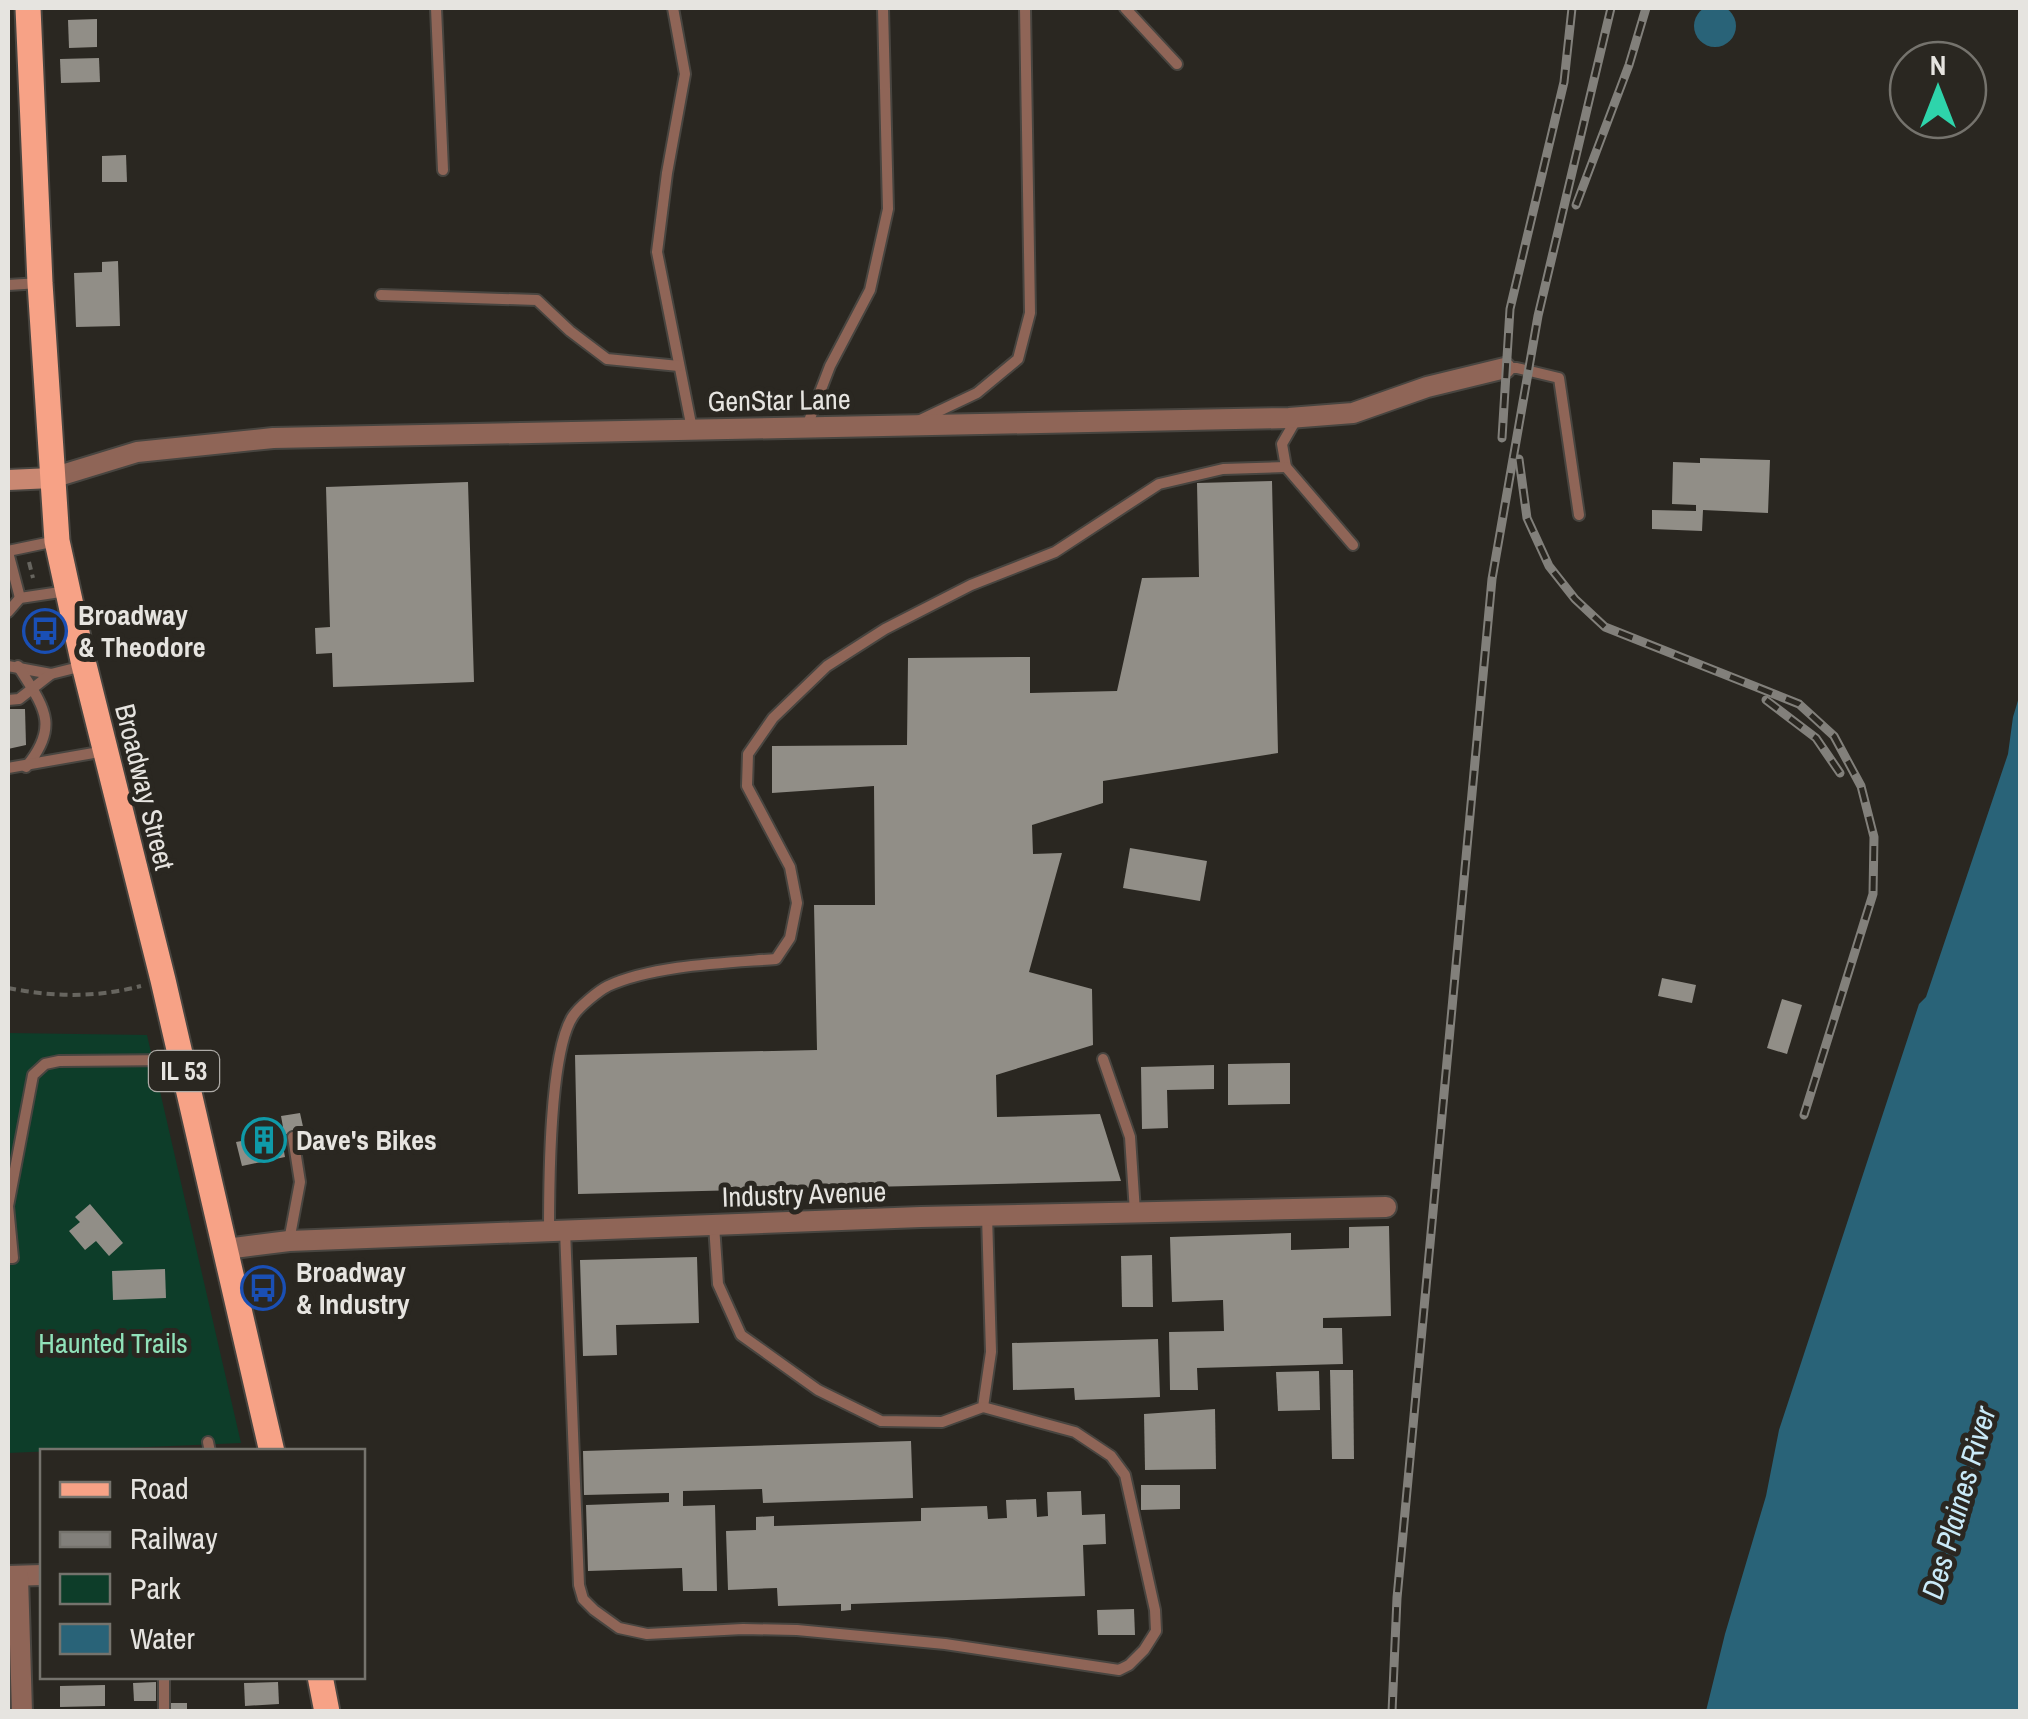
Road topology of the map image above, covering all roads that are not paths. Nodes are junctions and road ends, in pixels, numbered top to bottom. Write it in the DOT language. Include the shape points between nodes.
graph roads {
  1 [pos="28,8"];
  2 [pos="436,8"];
  3 [pos="673,8"];
  4 [pos="883,8"];
  5 [pos="1025,8"];
  6 [pos="1124,8"];
  7 [pos="1176,64"];
  8 [pos="443,170"];
  9 [pos="40,283"];
  10 [pos="8,286"];
  11 [pos="381,295"];
  12 [pos="679,366"];
  13 [pos="1505,368"];
  14 [pos="1298,417"];
  15 [pos="908,426"];
  16 [pos="807,427"];
  17 [pos="692,430"];
  18 [pos="1286,467"];
  19 [pos="52,478"];
  20 [pos="8,480"];
  21 [pos="1579,515"];
  22 [pos="57,541"];
  23 [pos="1353,545"];
  24 [pos="8,551"];
  25 [pos="67,592"];
  26 [pos="20,598"];
  27 [pos="8,612"];
  28 [pos="84,665"];
  29 [pos="12,666"];
  30 [pos="52,674"];
  31 [pos="33,690"];
  32 [pos="8,700"];
  33 [pos="106,750"];
  34 [pos="26,767"];
  35 [pos="8,768"];
  36 [pos="181,1060"];
  37 [pos="1103,1060"];
  38 [pos="292,1138"];
  39 [pos="8,1206"];
  40 [pos="1386,1207"];
  41 [pos="1135,1212"];
  42 [pos="987,1215"];
  43 [pos="714,1224"];
  44 [pos="557,1230"];
  45 [pos="289,1241"];
  46 [pos="226,1250"];
  47 [pos="8,1258"];
  48 [pos="983,1407"];
  49 [pos="271,1449"];
  50 [pos="40,1575"];
  51 [pos="13,1576"];
  52 [pos="164,1679"];
  53 [pos="321,1679"];
  54 [pos="22,1712"];
  55 [pos="164,1712"];
  56 [pos="327,1712"];
  1 -- 9 [label="main road, Broadway Street"];
  2 -- 8 [label="lane"];
  3 -- 12 [label="lane" via="686,74 657,252"];
  4 -- 16 [label="lane" via="888,208 870,290"];
  5 -- 15 [label="lane" via="1030,313 1018,358 977,393"];
  6 -- 7 [label="lane"];
  9 -- 10 [label="lane"];
  9 -- 19 [label="main road, Broadway Street"];
  11 -- 12 [label="lane" via="537,300 607,359"];
  12 -- 17 [label="lane"];
  13 -- 14 [label="street, GenStar Lane" via="1353,412"];
  13 -- 21 [label="lane" via="1559,378"];
  14 -- 15 [label="street, GenStar Lane"];
  14 -- 18 [label="lane" via="1282,444"];
  15 -- 16 [label="street, GenStar Lane"];
  16 -- 17 [label="street, GenStar Lane"];
  17 -- 19 [label="street, GenStar Lane" via="273,438 137,452"];
  18 -- 23 [label="lane"];
  18 -- 44 [label="lane" via="1223,468 1159,484 1055,552 885,629 827,666 773,718 748,754 747,786 790,867 797,903 790,938 776,959 678,967 606,987 573,1016 562,1044 548,1158"];
  19 -- 20 [label="main road"];
  19 -- 22 [label="main road, Broadway Street / IL 53"];
  22 -- 24 [label="lane"];
  22 -- 25 [label="main road, Broadway Street / IL 53"];
  24 -- 26 [label="lane"];
  25 -- 26 [label="lane"];
  25 -- 28 [label="main road, Broadway Street / IL 53"];
  26 -- 27 [label="lane"];
  28 -- 30 [label="lane"];
  28 -- 33 [label="main road, Broadway Street / IL 53"];
  29 -- 30 [label="lane"];
  29 -- 31 [label="lane"];
  30 -- 31 [label="lane"];
  31 -- 32 [label="lane"];
  31 -- 34 [label="lane" via="48,721"];
  33 -- 34 [label="lane"];
  33 -- 36 [label="main road, Broadway Street / IL 53"];
  34 -- 35 [label="lane"];
  36 -- 39 [label="lane" via="45,1064 34,1075"];
  36 -- 46 [label="main road, Broadway Street / IL 53"];
  37 -- 41 [label="lane" via="1130,1137"];
  38 -- 45 [label="lane" via="300,1182"];
  39 -- 47 [label="lane"];
  40 -- 41 [label="street, Industry Avenue"];
  41 -- 42 [label="street, Industry Avenue"];
  42 -- 43 [label="street, Industry Avenue"];
  42 -- 48 [label="lane" via="991,1352"];
  43 -- 44 [label="street, Industry Avenue"];
  43 -- 48 [label="lane" via="718,1284 741,1335 818,1390 880,1421 942,1422"];
  44 -- 45 [label="street, Industry Avenue"];
  44 -- 48 [label="lane" via="579,1584 583,1599 619,1628 648,1634 796,1630 1119,1670 1129,1665 1156,1631 1125,1475 1111,1456 1076,1432"];
  45 -- 46 [label="street, Industry Avenue"];
  46 -- 49 [label="main road, Broadway Street / IL 53"];
  50 -- 51 [label="street"];
  51 -- 54 [label="street"];
  52 -- 55 [label="lane"];
  53 -- 56 [label="main road"];
}
